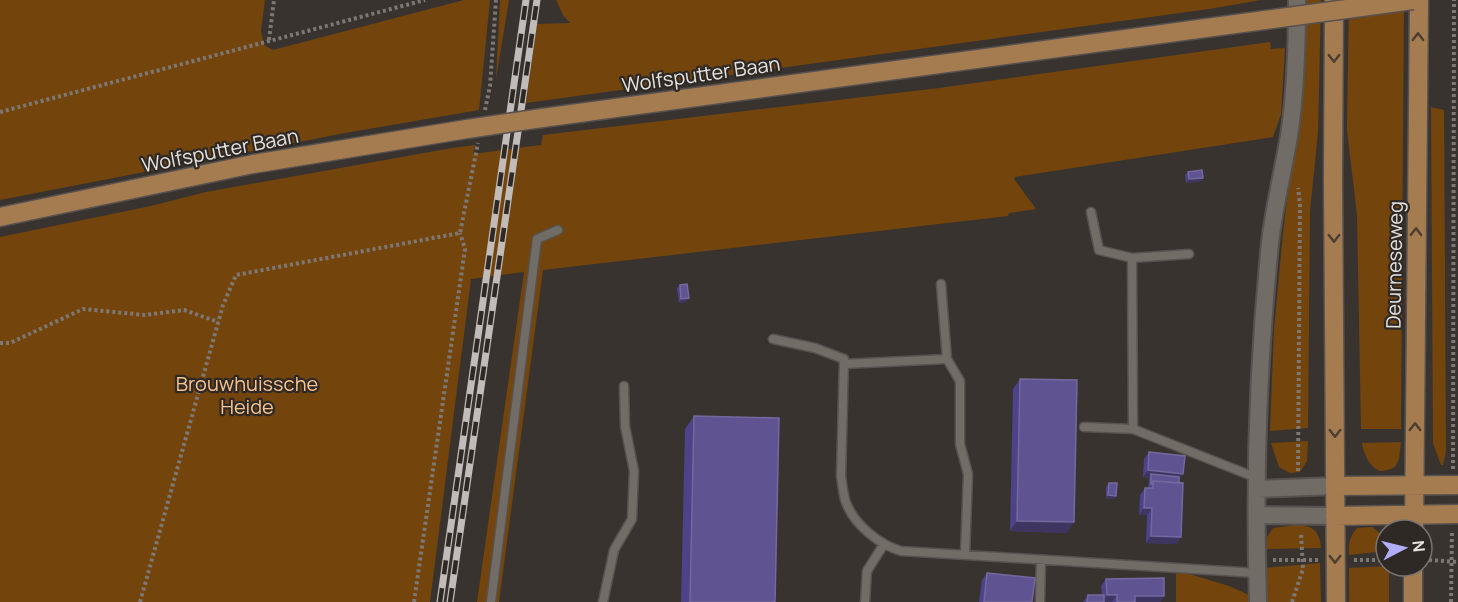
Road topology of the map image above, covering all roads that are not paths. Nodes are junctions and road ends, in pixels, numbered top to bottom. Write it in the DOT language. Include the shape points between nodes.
graph roads {
  1 [pos="1297,0"];
  2 [pos="1334,0"];
  3 [pos="1413,0"];
  4 [pos="1419,0"];
  5 [pos="1091,212"];
  6 [pos="0,217"];
  7 [pos="558,230"];
  8 [pos="1189,254"];
  9 [pos="1132,258"];
  10 [pos="941,284"];
  11 [pos="773,339"];
  12 [pos="947,359"];
  13 [pos="844,364"];
  14 [pos="624,386"];
  15 [pos="1084,427"];
  16 [pos="1133,429"];
  17 [pos="1257,484"];
  18 [pos="1414,485"];
  19 [pos="1335,486"];
  20 [pos="1455,486"];
  21 [pos="1455,514"];
  22 [pos="1257,515"];
  23 [pos="1335,516"];
  24 [pos="1414,518"];
  25 [pos="1374,519"];
  26 [pos="1434,519"];
  27 [pos="884,544"];
  28 [pos="965,555"];
  29 [pos="1041,560"];
  30 [pos="1257,566"];
  31 [pos="1413,578"];
  32 [pos="491,602"];
  33 [pos="603,602"];
  34 [pos="865,602"];
  35 [pos="1040,602"];
  36 [pos="1258,602"];
  37 [pos="1336,602"];
  38 [pos="1413,602"];
  1 -- 17 [label="street" via="1289,135 1274,213 1262,319"];
  2 -- 19 [label="main road, one-way"];
  3 -- 6 [label="main road, Wolfsputter Baan, bridge" via="542,118 473,136 253,164"];
  18 -- 4 [label="main road, Deurneseweg, one-way"];
  5 -- 9 [label="lane" via="1099,250"];
  7 -- 32 [label="lane" via="537,239"];
  8 -- 9 [label="lane"];
  9 -- 16 [label="lane"];
  10 -- 12 [label="lane"];
  11 -- 13 [label="lane" via="815,348 844,359"];
  12 -- 13 [label="lane"];
  12 -- 28 [label="lane" via="960,381 960,444 968,474"];
  13 -- 27 [label="lane" via="841,477 847,505"];
  14 -- 33 [label="lane" via="625,426 634,471 632,519 614,550"];
  15 -- 16 [label="lane"];
  16 -- 17 [label="lane"];
  17 -- 19 [label="street"];
  17 -- 22 [label="street"];
  18 -- 19 [label="main road"];
  18 -- 20 [label="main road"];
  18 -- 24 [label="main road, Deurneseweg"];
  19 -- 23 [label="main road"];
  21 -- 26 [label="main road"];
  22 -- 23 [label="street"];
  22 -- 30 [label="street"];
  23 -- 25 [label="main road"];
  23 -- 37 [label="main road, one-way"];
  27 -- 28 [label="lane" via="901,551"];
  27 -- 34 [label="lane" via="867,571"];
  28 -- 29 [label="lane"];
  29 -- 30 [label="lane"];
  29 -- 35 [label="lane"];
  30 -- 36 [label="street"];
  31 -- 38 [label="main road"];
}
